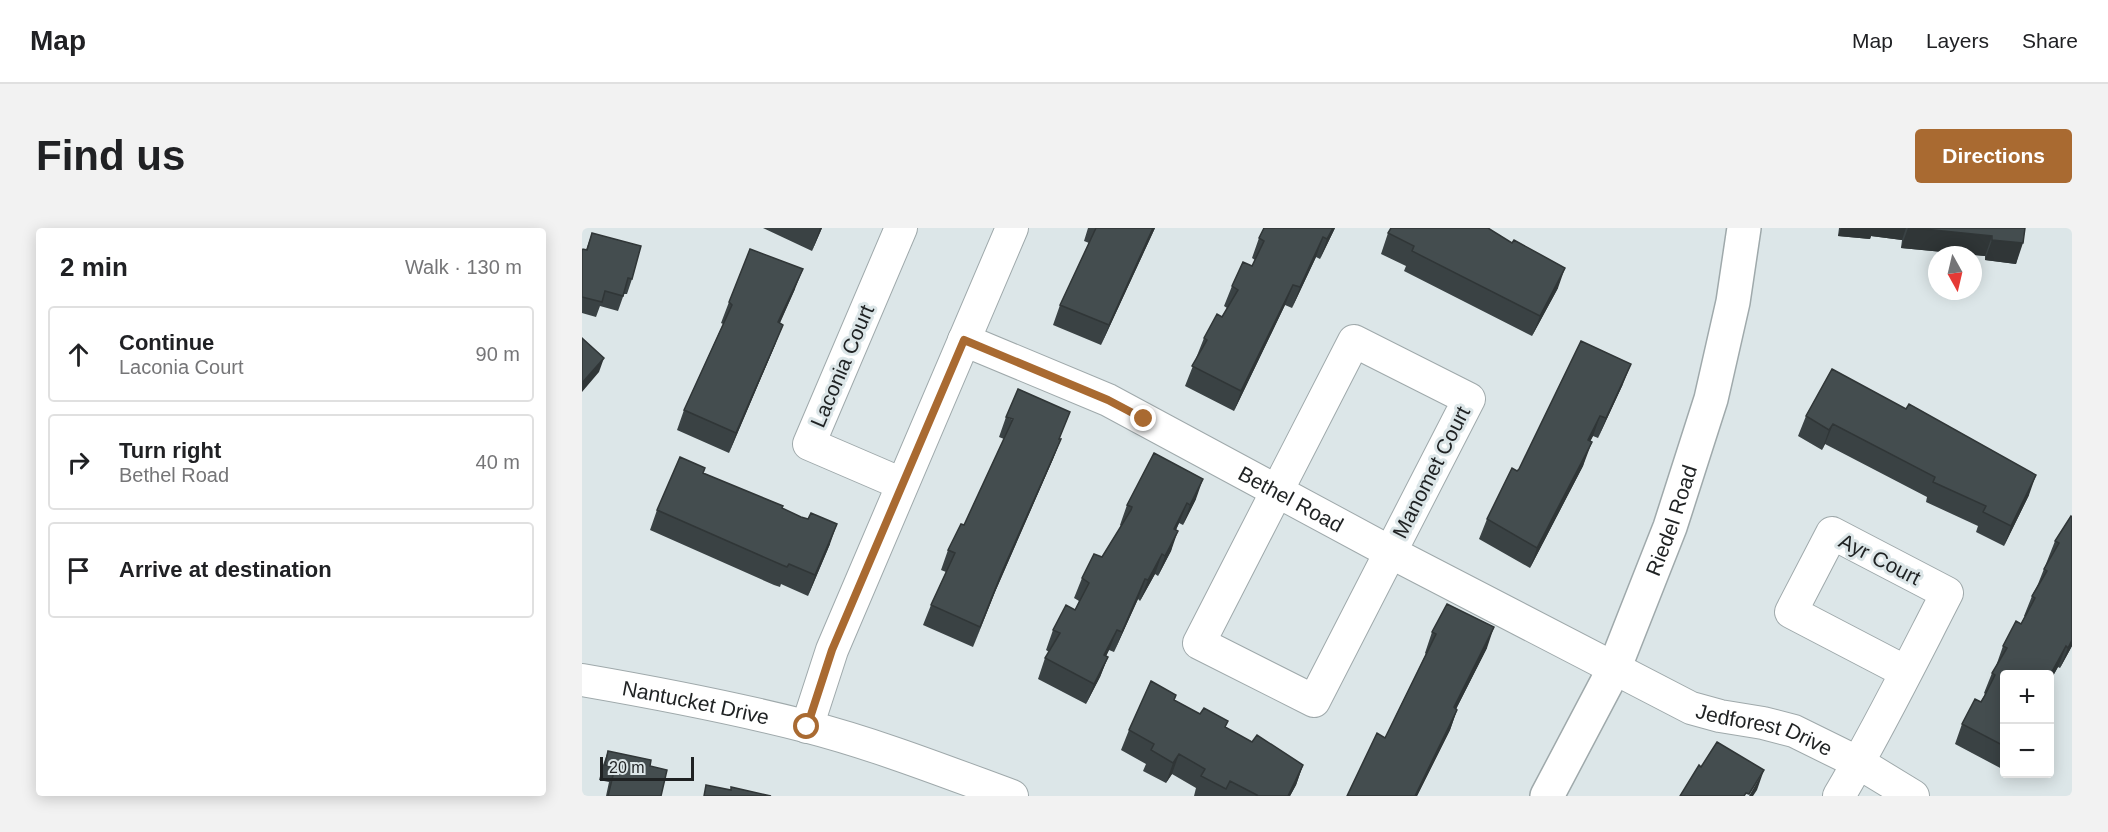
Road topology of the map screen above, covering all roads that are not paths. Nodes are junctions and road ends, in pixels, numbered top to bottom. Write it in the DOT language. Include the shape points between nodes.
graph roads {
  1 [pos="901,228"];
  2 [pos="1012,228"];
  3 [pos="1744,228"];
  4 [pos="964,340"];
  5 [pos="902,484"];
  6 [pos="1278,490"];
  7 [pos="1390,552"];
  8 [pos="1614,669"];
  9 [pos="1906,672"];
  10 [pos="582,680"];
  11 [pos="807,727"];
  12 [pos="1858,764"];
  13 [pos="1012,796"];
  14 [pos="1547,796"];
  15 [pos="1839,796"];
  16 [pos="1913,796"];
  1 -- 5 [label="street, Laconia Court" via="809,444"];
  2 -- 4 [label="street"];
  3 -- 8 [label="street, Riedel Road" via="1733,302 1711,399 1670,527"];
  4 -- 5 [label="street"];
  4 -- 6 [label="street, Bethel Road" via="1108,400"];
  5 -- 11 [label="street" via="832,650"];
  6 -- 7 [label="street, Bethel Road"];
  6 -- 7 [label="street" via="1200,643 1314,701"];
  6 -- 7 [label="street, Manomet Court" via="1354,341 1469,399"];
  7 -- 8 [label="street, Bethel Road"];
  8 -- 12 [label="street, Jedforest Drive" via="1691,708 1794,731"];
  8 -- 14 [label="street, Riedel Road"];
  9 -- 9 [label="street, Ayr Court" via="1947,593 1832,533 1791,612"];
  9 -- 12 [label="street, Ayr Court"];
  10 -- 11 [label="street, Nantucket Drive" via="696,700"];
  11 -- 13 [label="street, Nantucket Drive"];
  12 -- 15 [label="street, Ayr Court"];
  12 -- 16 [label="street, Jedforest Drive"];
}
